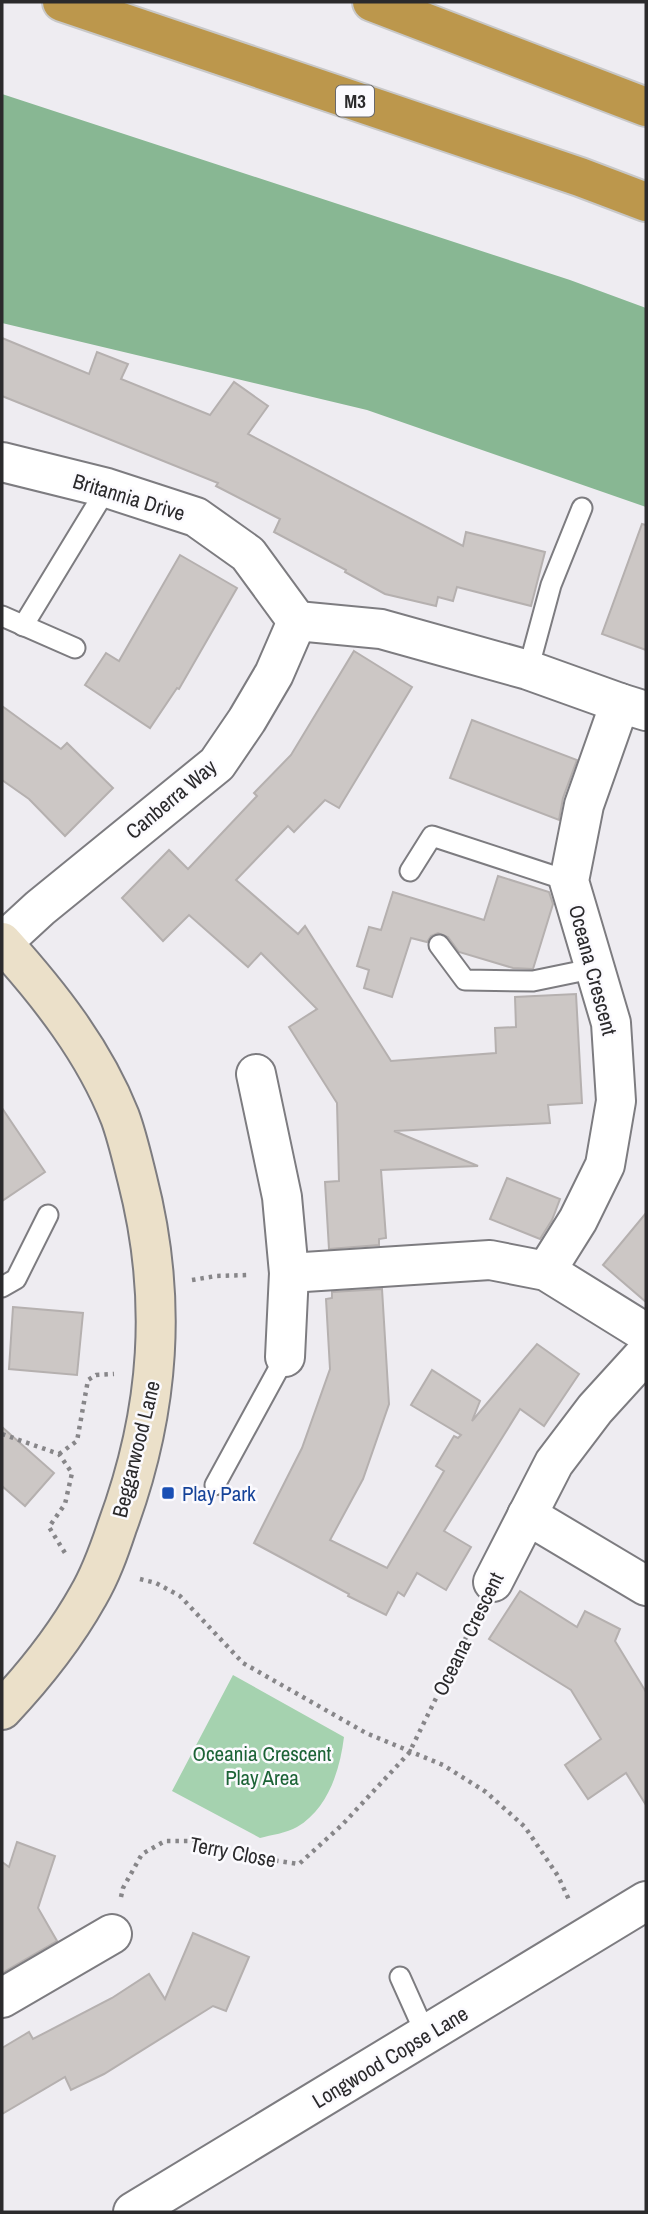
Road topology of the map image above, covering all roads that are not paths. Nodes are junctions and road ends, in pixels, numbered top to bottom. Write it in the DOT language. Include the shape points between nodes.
graph roads {
  1 [pos="62,2"];
  2 [pos="372,2"];
  3 [pos="646,107"];
  4 [pos="646,202"];
  5 [pos="2,462"];
  6 [pos="107,488"];
  7 [pos="582,508"];
  8 [pos="2,616"];
  9 [pos="297,621"];
  10 [pos="23,626"];
  11 [pos="75,648"];
  12 [pos="528,670"];
  13 [pos="633,707"];
  14 [pos="410,871"];
  15 [pos="569,881"];
  16 [pos="2,942"];
  17 [pos="439,945"];
  18 [pos="596,968"];
  19 [pos="256,1074"];
  20 [pos="48,1216"];
  21 [pos="546,1271"];
  22 [pos="272,1274"];
  23 [pos="2,1287"];
  24 [pos="646,1333"];
  25 [pos="646,1353"];
  26 [pos="285,1357"];
  27 [pos="215,1485"];
  28 [pos="527,1515"];
  29 [pos="493,1581"];
  30 [pos="646,1586"];
  31 [pos="2,1710"];
  32 [pos="646,1901"];
  33 [pos="112,1934"];
  34 [pos="400,1977"];
  35 [pos="2,1998"];
  36 [pos="426,2035"];
  37 [pos="133,2212"];
  1 -- 4 [label="highway, M3"];
  2 -- 3 [label="highway"];
  5 -- 6 [label="street, Britannia Drive"];
  6 -- 9 [label="street, Britannia Drive" via="196,517 248,554"];
  6 -- 10 [label="lane"];
  7 -- 12 [label="lane" via="551,585"];
  8 -- 10 [label="lane"];
  9 -- 12 [label="street, Oceana Crescent" via="381,629"];
  9 -- 16 [label="street, Canberra Way" via="274,674 217,764"];
  10 -- 11 [label="lane"];
  12 -- 13 [label="street, Oceana Crescent"];
  13 -- 15 [label="street, Oceana Crescent" via="584,806"];
  14 -- 15 [label="lane" via="432,836"];
  15 -- 18 [label="street, Oceana Crescent"];
  16 -- 31 [label="street, Beggarwood Lane" via="72,1027 120,1117 145,1210 156,1281 155,1370 125,1505 87,1598"];
  17 -- 18 [label="lane" via="465,980 533,981"];
  18 -- 21 [label="street, Oceana Crescent" via="611,1023 614,1114 605,1165"];
  19 -- 22 [label="street" via="282,1197"];
  20 -- 23 [label="lane" via="16,1279"];
  21 -- 22 [label="street" via="490,1260"];
  21 -- 24 [label="street"];
  22 -- 26 [label="street"];
  25 -- 28 [label="street, Oceana Crescent" via="554,1463"];
  26 -- 27 [label="lane"];
  28 -- 29 [label="street, Oceana Crescent"];
  28 -- 30 [label="street"];
  32 -- 36 [label="street, Longwood Copse Lane"];
  33 -- 35 [label="street"];
  34 -- 36 [label="lane"];
  36 -- 37 [label="street, Longwood Copse Lane"];
}
